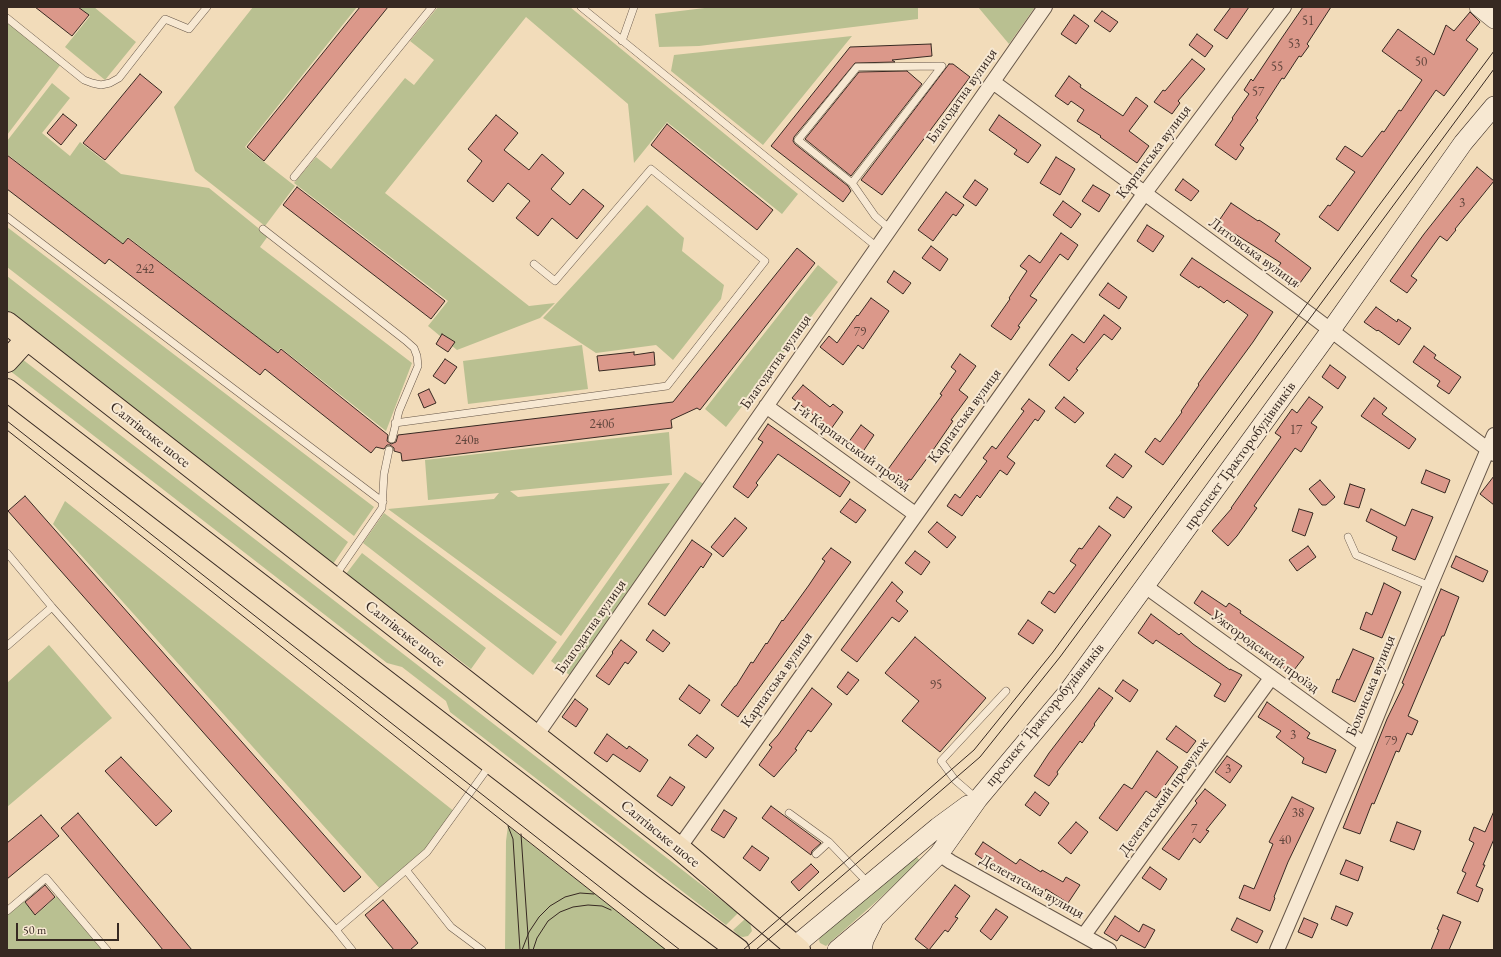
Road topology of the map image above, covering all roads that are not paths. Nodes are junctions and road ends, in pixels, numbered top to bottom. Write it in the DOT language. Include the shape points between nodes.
graph roads {
  1 [pos="207,7"];
  2 [pos="432,7"];
  3 [pos="581,7"];
  4 [pos="634,7"];
  5 [pos="1045,7"];
  6 [pos="1284,7"];
  7 [pos="1478,7"];
  8 [pos="7,18"];
  9 [pos="1494,20"];
  10 [pos="622,41"];
  11 [pos="992,82"];
  12 [pos="1494,106"];
  13 [pos="294,177"];
  14 [pos="852,183"];
  15 [pos="1144,194"];
  16 [pos="7,217"];
  17 [pos="263,229"];
  18 [pos="890,229"];
  19 [pos="877,247"];
  20 [pos="534,264"];
  21 [pos="7,323"];
  22 [pos="1331,330"];
  23 [pos="27,339"];
  24 [pos="7,361"];
  25 [pos="7,390"];
  26 [pos="766,406"];
  27 [pos="396,423"];
  28 [pos="1494,435"];
  29 [pos="392,439"];
  30 [pos="389,450"];
  31 [pos="1491,452"];
  32 [pos="383,502"];
  33 [pos="915,514"];
  34 [pos="1348,537"];
  35 [pos="7,553"];
  36 [pos="334,579"];
  37 [pos="1145,586"];
  38 [pos="1430,586"];
  39 [pos="52,606"];
  40 [pos="7,646"];
  41 [pos="1272,678"];
  42 [pos="1006,692"];
  43 [pos="536,736"];
  44 [pos="1365,745"];
  45 [pos="492,763"];
  46 [pos="978,799"];
  47 [pos="789,813"];
  48 [pos="829,842"];
  49 [pos="679,848"];
  50 [pos="816,854"];
  51 [pos="939,854"];
  52 [pos="406,870"];
  53 [pos="869,884"];
  54 [pos="7,911"];
  55 [pos="875,918"];
  56 [pos="336,930"];
  57 [pos="1084,935"];
  58 [pos="794,949"];
  59 [pos="107,950"];
  60 [pos="352,950"];
  61 [pos="482,950"];
  62 [pos="738,950"];
  63 [pos="837,950"];
  64 [pos="862,950"];
  65 [pos="1109,950"];
  66 [pos="1277,950"];
  1 -- 8 [label="lane" via="189,29 166,19 119,78 101,85 84,80"];
  2 -- 13 [label="lane"];
  3 -- 10 [label="lane"];
  4 -- 10 [label="lane"];
  5 -- 11 [label="street, Благодатна вулиця"];
  6 -- 15 [label="street, Карпатська вулиця"];
  7 -- 9 [label="street"];
  10 -- 19 [label="lane"];
  11 -- 15 [label="street, Литовська вулиця"];
  11 -- 18 [label="street, Благодатна вулиця"];
  12 -- 22 [label="main road, проспект Тракторобудівників" via="1463,142"];
  14 -- 14 [label="lane" via="937,72 942,66 857,67 798,140"];
  14 -- 18 [label="lane" via="875,216"];
  15 -- 22 [label="street, Литовська вулиця"];
  15 -- 33 [label="street, Карпатська вулиця"];
  16 -- 32 [label="lane"];
  17 -- 27 [label="lane" via="414,348 418,366"];
  18 -- 19 [label="street, Благодатна вулиця"];
  19 -- 26 [label="street, Благодатна вулиця"];
  20 -- 27 [label="lane" via="555,281 651,169 765,261 667,386"];
  21 -- 23 [label="main road, Салтівське шосе"];
  22 -- 31 [label="street, Литовська вулиця"];
  22 -- 37 [label="main road, проспект Тракторобудівників"];
  23 -- 24 [label="main road"];
  23 -- 36 [label="main road, Салтівське шосе"];
  25 -- 45 [label="main road"];
  26 -- 33 [label="street, 1-й Карпатський проїзд"];
  26 -- 43 [label="street, Благодатна вулиця"];
  27 -- 29 [label="lane"];
  28 -- 31 [label="street, Болонська вулиця"];
  30 -- 32 [label="lane" via="384,474"];
  31 -- 38 [label="street, Болонська вулиця"];
  32 -- 36 [label="lane" via="382,508"];
  33 -- 49 [label="street, Карпатська вулиця"];
  34 -- 38 [label="lane" via="1356,555"];
  35 -- 39 [label="lane"];
  36 -- 43 [label="main road, Салтівське шосе"];
  37 -- 41 [label="street, Ужгородський проїзд"];
  37 -- 46 [label="main road, проспект Тракторобудівників" via="1067,692"];
  38 -- 44 [label="street, Болонська вулиця"];
  39 -- 40 [label="lane"];
  39 -- 56 [label="lane"];
  41 -- 44 [label="street, Ужгородський проїзд"];
  41 -- 57 [label="street, Делегатський провулок"];
  42 -- 46 [label="lane" via="941,761 955,780"];
  43 -- 49 [label="main road, Салтівське шосе"];
  44 -- 66 [label="street, Болонська вулиця"];
  45 -- 52 [label="lane" via="427,852"];
  45 -- 62 [label="main road"];
  46 -- 51 [label="main road, проспект Тракторобудівників"];
  46 -- 53 [label="main road, проспект Тракторобудівників" via="938,827"];
  47 -- 48 [label="lane"];
  48 -- 50 [label="lane"];
  48 -- 53 [label="lane"];
  49 -- 58 [label="main road, Салтівське шосе"];
  51 -- 55 [label="main road, проспект Тракторобудівників"];
  51 -- 57 [label="street, Делегатська вулиця"];
  52 -- 56 [label="lane"];
  52 -- 61 [label="lane" via="451,927"];
  53 -- 58 [label="main road, проспект Тракторобудівників"];
  54 -- 59 [label="lane" via="46,878"];
  55 -- 63 [label="main road, проспект Тракторобудівників"];
  55 -- 64 [label="main road"];
  56 -- 60 [label="lane"];
  57 -- 65 [label="street, Делегатська вулиця"];
}
